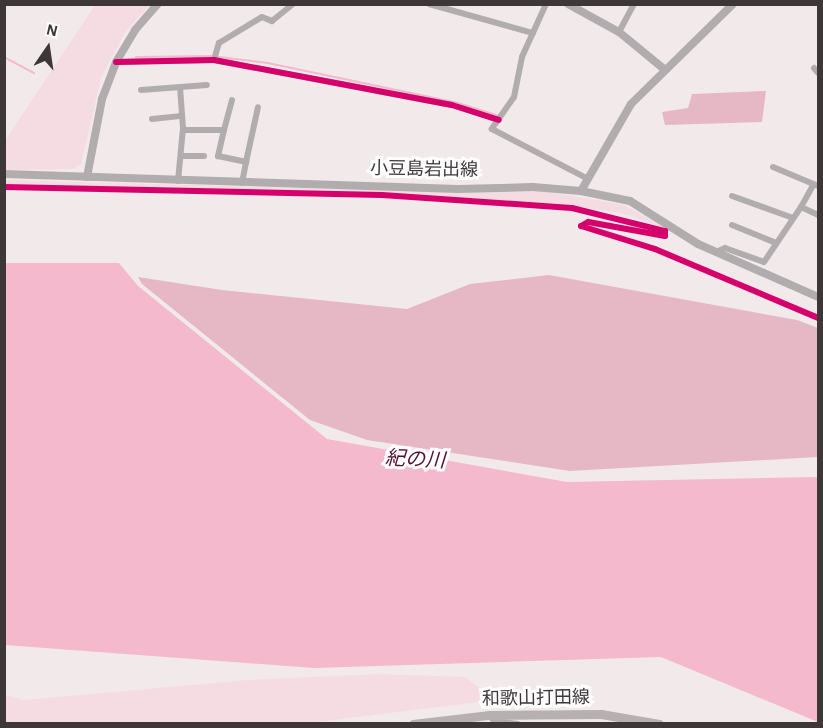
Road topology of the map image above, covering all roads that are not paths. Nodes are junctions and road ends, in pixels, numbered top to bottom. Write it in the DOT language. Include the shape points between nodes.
graph roads {
  1 [pos="158,4"];
  2 [pos="287,4"];
  3 [pos="293,4"];
  4 [pos="429,4"];
  5 [pos="546,4"];
  6 [pos="568,4"];
  7 [pos="634,4"];
  8 [pos="733,4"];
  9 [pos="286,12"];
  10 [pos="619,32"];
  11 [pos="533,33"];
  12 [pos="213,60"];
  13 [pos="116,62"];
  14 [pos="664,69"];
  15 [pos="207,85"];
  16 [pos="180,87"];
  17 [pos="141,90"];
  18 [pos="232,100"];
  19 [pos="258,107"];
  20 [pos="182,116"];
  21 [pos="152,119"];
  22 [pos="499,120"];
  23 [pos="183,130"];
  24 [pos="224,130"];
  25 [pos="182,156"];
  26 [pos="204,156"];
  27 [pos="246,162"];
  28 [pos="773,167"];
  29 [pos="4,174"];
  30 [pos="87,177"];
  31 [pos="586,178"];
  32 [pos="178,181"];
  33 [pos="242,183"];
  34 [pos="816,185"];
  35 [pos="581,191"];
  36 [pos="732,196"];
  37 [pos="801,207"];
  38 [pos="819,215"];
  39 [pos="793,218"];
  40 [pos="732,225"];
  41 [pos="776,243"];
  42 [pos="715,252"];
  43 [pos="819,297"];
  44 [pos="489,715"];
  45 [pos="414,723"];
  46 [pos="518,723"];
  47 [pos="659,723"];
  1 -- 13 [label="street" via="135,30"];
  2 -- 9 [label="street"];
  3 -- 9 [label="street"];
  4 -- 11 [label="street"];
  5 -- 11 [label="street"];
  6 -- 10 [label="street"];
  7 -- 10 [label="street"];
  8 -- 14 [label="street" via="702,39"];
  9 -- 12 [label="street" via="272,21 262,17 219,44"];
  10 -- 14 [label="street"];
  11 -- 22 [label="street" via="522,57 514,97"];
  12 -- 13 [label="street"];
  12 -- 22 [label="street" via="452,105"];
  13 -- 30 [label="street" via="102,99"];
  14 -- 31 [label="street" via="630,105"];
  15 -- 16 [label="street"];
  16 -- 17 [label="street"];
  16 -- 20 [label="street"];
  18 -- 24 [label="street"];
  19 -- 27 [label="street"];
  20 -- 21 [label="street"];
  20 -- 23 [label="street"];
  22 -- 31 [label="street" via="492,129"];
  23 -- 24 [label="street"];
  23 -- 25 [label="street"];
  24 -- 27 [label="street" via="218,156"];
  25 -- 26 [label="street"];
  25 -- 32 [label="street"];
  27 -- 33 [label="street"];
  28 -- 34 [label="street"];
  29 -- 30 [label="main road, 小豆島岩出線"];
  30 -- 32 [label="main road, 小豆島岩出線"];
  31 -- 35 [label="street"];
  32 -- 33 [label="main road, 小豆島岩出線"];
  33 -- 35 [label="main road, 小豆島岩出線"];
  34 -- 37 [label="street"];
  35 -- 42 [label="main road, 小豆島岩出線" via="630,201"];
  36 -- 39 [label="street"];
  37 -- 38 [label="street"];
  37 -- 39 [label="street"];
  39 -- 41 [label="street"];
  40 -- 41 [label="street"];
  41 -- 42 [label="street" via="764,262 725,248"];
  42 -- 43 [label="main road, 小豆島岩出線"];
  44 -- 45 [label="main road, 和歌山打田線"];
  44 -- 46 [label="street" via="494,721"];
  44 -- 47 [label="main road, 和歌山打田線" via="601,714"];
}
